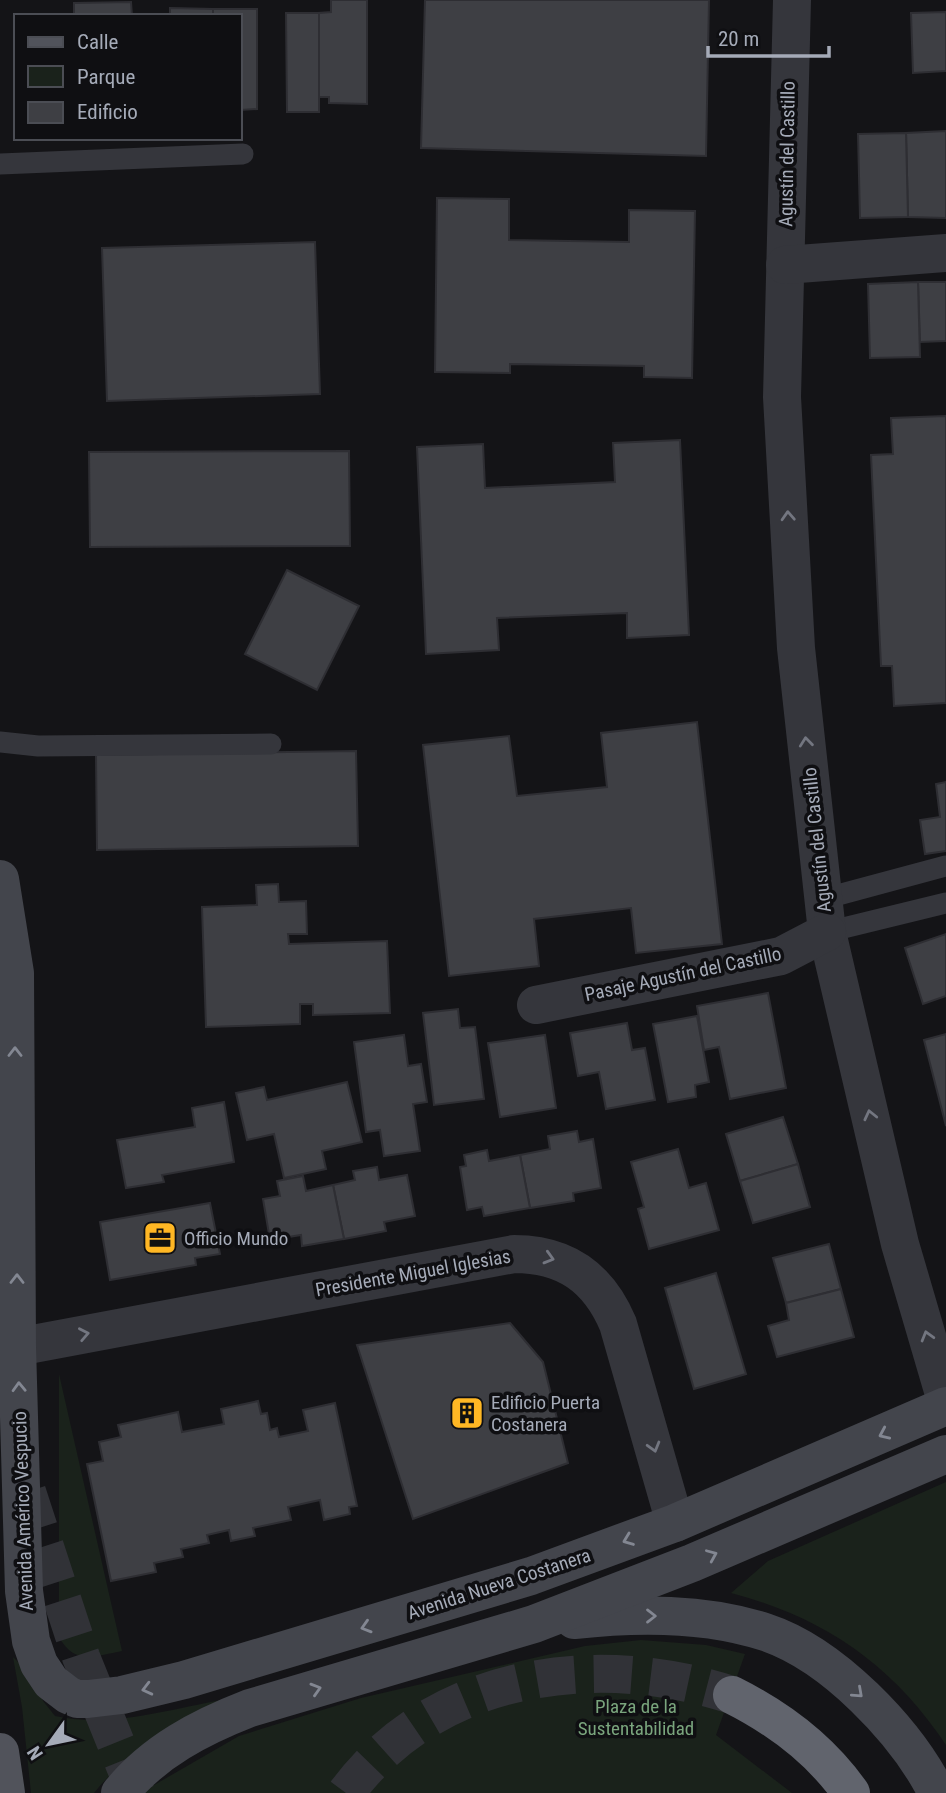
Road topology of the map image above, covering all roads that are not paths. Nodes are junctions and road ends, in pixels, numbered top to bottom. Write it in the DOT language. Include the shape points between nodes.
graph roads {
  1 [pos="792,0"];
  2 [pos="243,154"];
  3 [pos="0,164"];
  4 [pos="946,253"];
  5 [pos="785,265"];
  6 [pos="0,742"];
  7 [pos="271,744"];
  8 [pos="946,866"];
  9 [pos="0,879"];
  10 [pos="946,903"];
  11 [pos="825,916"];
  12 [pos="536,1005"];
  13 [pos="18,1347"];
  14 [pos="946,1404"];
  15 [pos="946,1454"];
  16 [pos="675,1523"];
  17 [pos="534,1624"];
  18 [pos="44,1672"];
  19 [pos="732,1695"];
  20 [pos="0,1752"];
  21 [pos="6,1793"];
  22 [pos="120,1793"];
  23 [pos="851,1793"];
  24 [pos="937,1793"];
  1 -- 5 [label="street, Agustín del Castillo"];
  2 -- 3 [label="lane"];
  4 -- 5 [label="street"];
  11 -- 5 [label="street, Agustín del Castillo, one-way" via="796,648 782,397"];
  6 -- 7 [label="lane" via="50,746"];
  8 -- 11 [label="lane"];
  13 -- 9 [label="main road, Avenida Américo Vespucio, one-way" via="15,973"];
  10 -- 11 [label="lane"];
  11 -- 12 [label="street, Pasaje Agustín del Castillo" via="781,956"];
  14 -- 11 [label="street, Agustín del Castillo, one-way" via="901,1244"];
  13 -- 16 [label="street, Presidente Miguel Iglesias, one-way" via="514,1254 549,1257 584,1275 610,1305"];
  18 -- 13 [label="main road, Avenida Américo Vespucio, one-way" via="31,1641 24,1591"];
  14 -- 16 [label="main road, Avenida Nueva Costanera, one-way"];
  17 -- 15 [label="main road, one-way" via="692,1563"];
  16 -- 18 [label="main road, Avenida Nueva Costanera, one-way" via="480,1593 122,1696 77,1699 59,1689"];
  22 -- 17 [label="main road, one-way" via="149,1763 214,1722"];
  17 -- 24 [label="main road, one-way" via="680,1616 766,1632 801,1650 860,1693 894,1728"];
  19 -- 23 [label="highway" via="791,1730 817,1752"];
  20 -- 21 [label="main road"];
}
